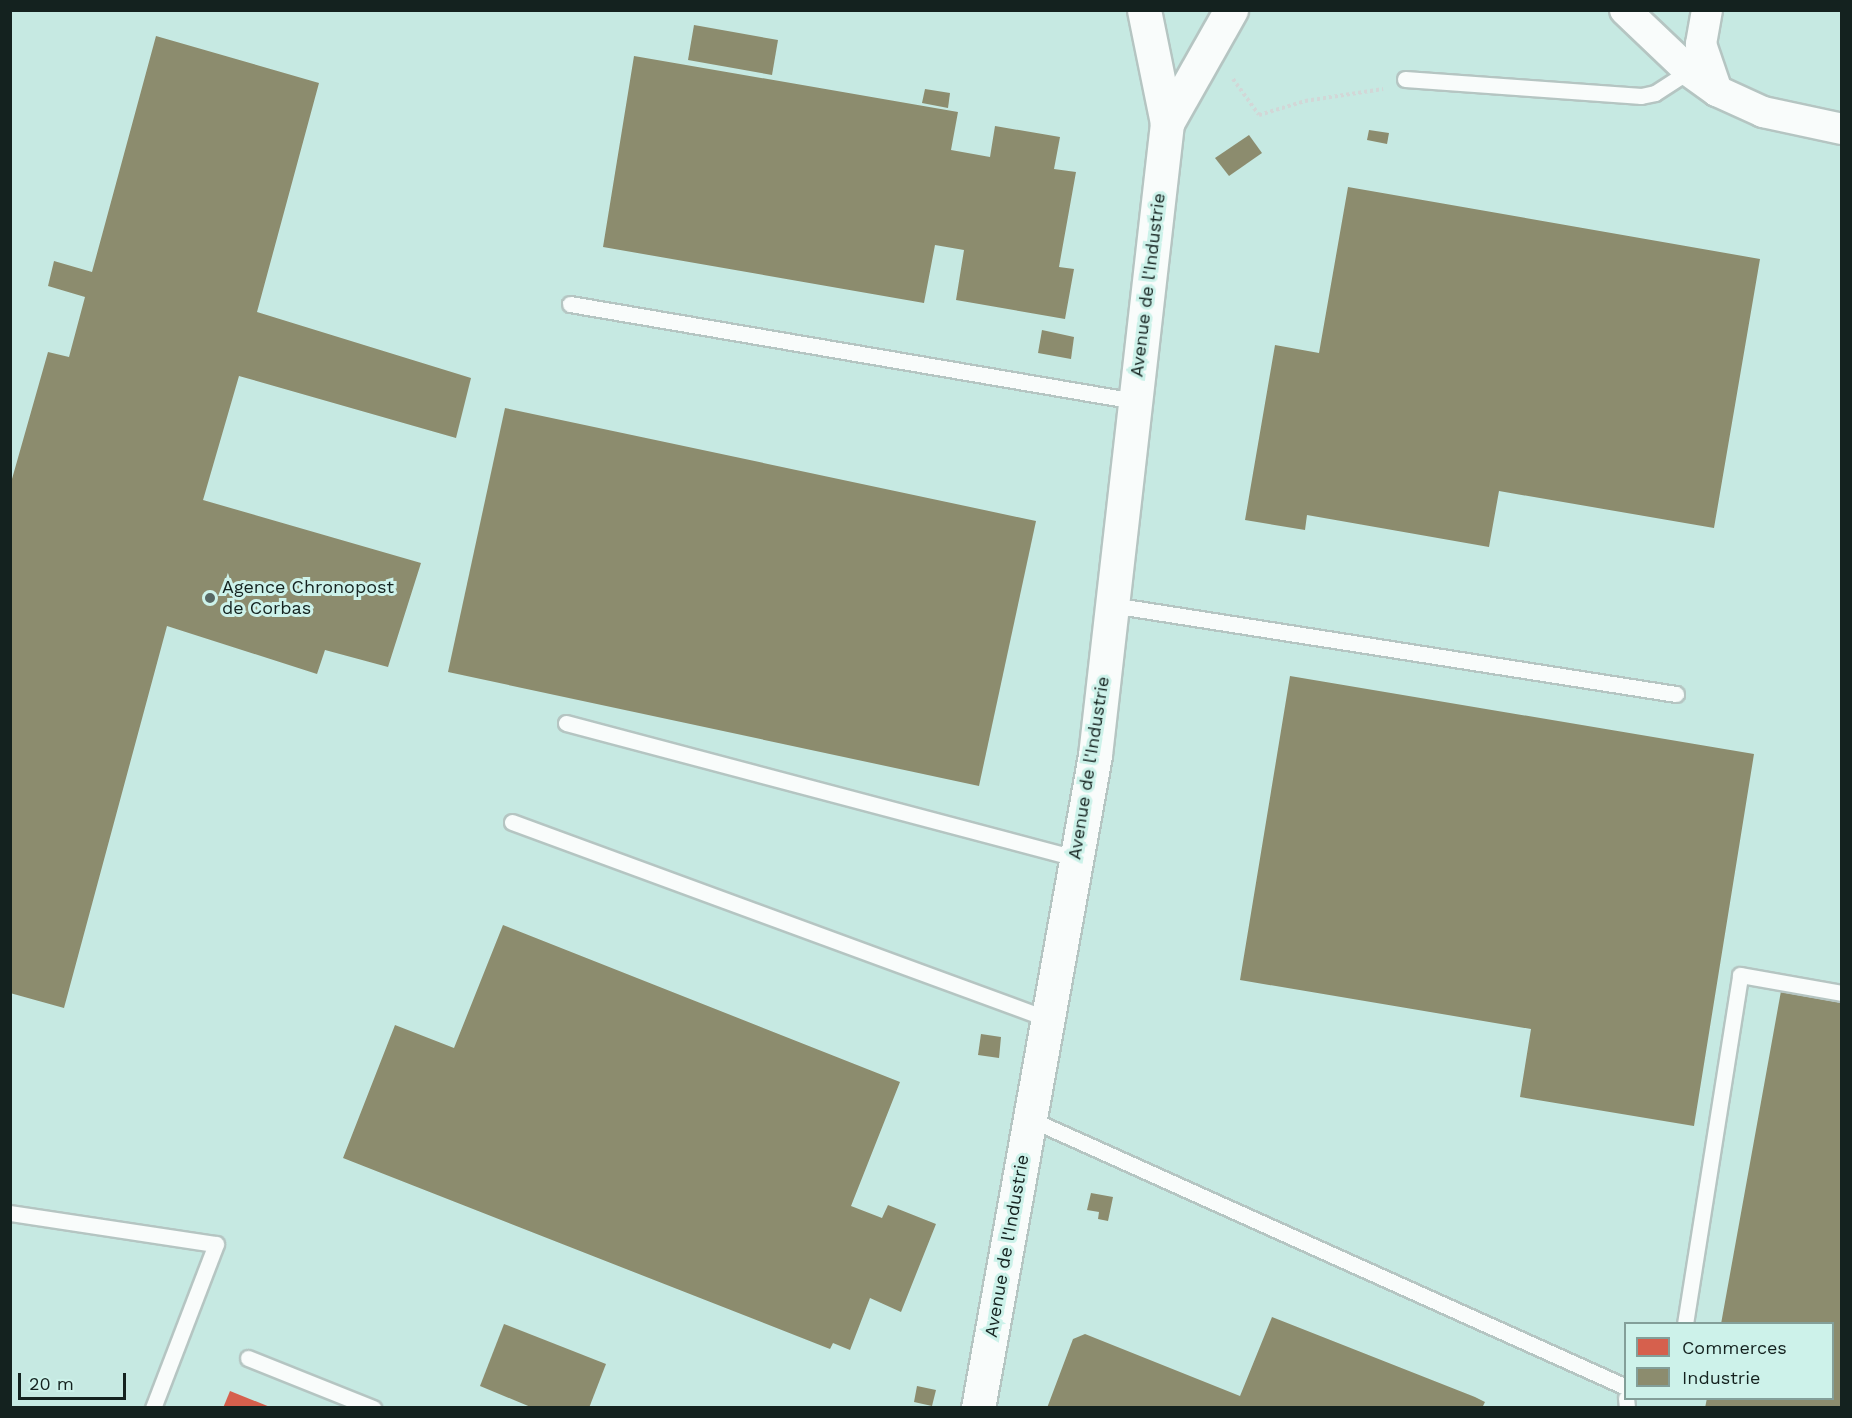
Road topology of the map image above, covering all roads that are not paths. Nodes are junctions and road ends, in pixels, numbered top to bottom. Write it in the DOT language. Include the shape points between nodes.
graph roads {
  1 [pos="1144,10"];
  2 [pos="1231,10"];
  3 [pos="1625,10"];
  4 [pos="1707,10"];
  5 [pos="1689,71"];
  6 [pos="1406,78"];
  7 [pos="1717,91"];
  8 [pos="1167,123"];
  9 [pos="1842,129"];
  10 [pos="570,304"];
  11 [pos="1135,402"];
  12 [pos="1112,605"];
  13 [pos="1676,694"];
  14 [pos="566,723"];
  15 [pos="512,822"];
  16 [pos="1076,858"];
  17 [pos="1842,993"];
  18 [pos="1048,1018"];
  19 [pos="1030,1119"];
  20 [pos="10,1213"];
  21 [pos="1685,1322"];
  22 [pos="248,1358"];
  23 [pos="1624,1385"];
  24 [pos="153,1407"];
  25 [pos="373,1407"];
  26 [pos="978,1407"];
  1 -- 8 [label="street, Avenue de l'Industrie"];
  2 -- 8 [label="street, Avenue de l'Industrie"];
  3 -- 5 [label="street"];
  4 -- 7 [label="street" via="1701,44"];
  5 -- 6 [label="lane" via="1655,93 1641,96"];
  5 -- 7 [label="street"];
  7 -- 9 [label="street" via="1762,112"];
  8 -- 11 [label="street, Avenue de l'Industrie"];
  10 -- 11 [label="lane"];
  11 -- 12 [label="street, Avenue de l'Industrie"];
  12 -- 13 [label="lane"];
  12 -- 16 [label="street, Avenue de l'Industrie" via="1095,755"];
  14 -- 16 [label="lane"];
  15 -- 18 [label="lane"];
  16 -- 18 [label="street, Avenue de l'Industrie"];
  17 -- 21 [label="lane" via="1740,975"];
  18 -- 19 [label="street, Avenue de l'Industrie"];
  19 -- 23 [label="lane"];
  19 -- 26 [label="street, Avenue de l'Industrie"];
  20 -- 24 [label="lane" via="216,1244"];
  22 -- 25 [label="lane"];
}
